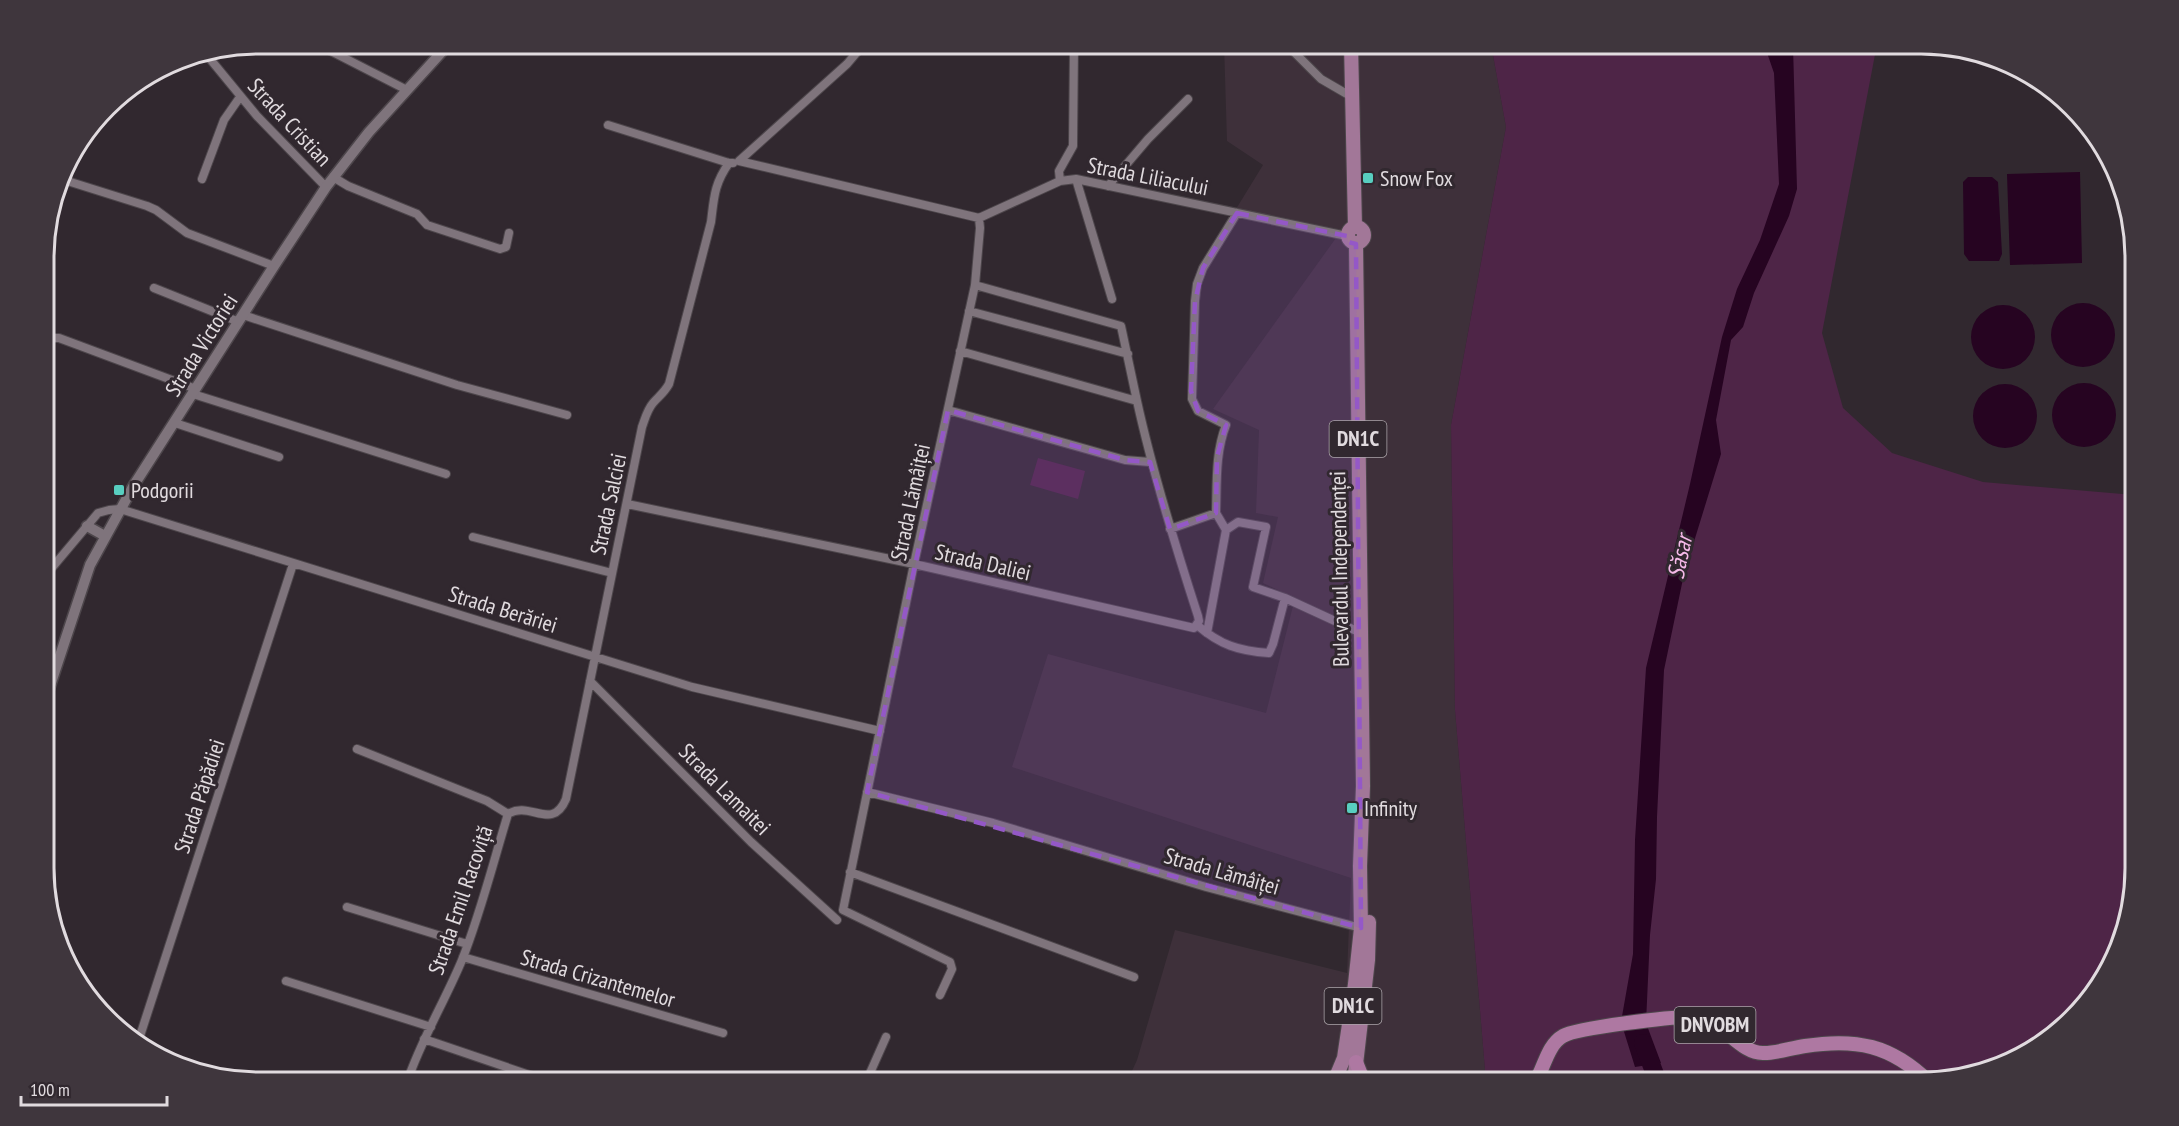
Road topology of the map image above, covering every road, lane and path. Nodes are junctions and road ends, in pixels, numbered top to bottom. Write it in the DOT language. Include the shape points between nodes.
graph roads {
  1 [pos="336,54"];
  2 [pos="440,54"];
  3 [pos="856,54"];
  4 [pos="1074,54"];
  5 [pos="1296,54"];
  6 [pos="1351,54"];
  7 [pos="211,60"];
  8 [pos="407,90"];
  9 [pos="240,97"];
  10 [pos="1352,97"];
  11 [pos="1188,99"];
  12 [pos="608,125"];
  13 [pos="739,162"];
  14 [pos="729,164"];
  15 [pos="202,179"];
  16 [pos="1076,179"];
  17 [pos="1060,181"];
  18 [pos="68,182"];
  19 [pos="330,182"];
  20 [pos="1108,186"];
  21 [pos="1237,213"];
  22 [pos="979,219"];
  23 [pos="509,233"];
  24 [pos="1353,235"];
  25 [pos="274,266"];
  26 [pos="975,285"];
  27 [pos="154,288"];
  28 [pos="1112,299"];
  29 [pos="969,311"];
  30 [pos="241,319"];
  31 [pos="54,338"];
  32 [pos="960,351"];
  33 [pos="1128,354"];
  34 [pos="194,391"];
  35 [pos="1137,401"];
  36 [pos="948,410"];
  37 [pos="567,415"];
  38 [pos="175,423"];
  39 [pos="279,457"];
  40 [pos="1150,462"];
  41 [pos="446,474"];
  42 [pos="627,504"];
  43 [pos="120,509"];
  44 [pos="1216,513"];
  45 [pos="87,526"];
  46 [pos="1170,529"];
  47 [pos="1226,530"];
  48 [pos="105,536"];
  49 [pos="473,537"];
  50 [pos="294,564"];
  51 [pos="914,564"];
  52 [pos="54,565"];
  53 [pos="612,573"];
  54 [pos="1285,598"];
  55 [pos="1193,626"];
  56 [pos="1207,633"];
  57 [pos="1361,633"];
  58 [pos="595,656"];
  59 [pos="54,674"];
  60 [pos="590,681"];
  61 [pos="880,731"];
  62 [pos="357,749"];
  63 [pos="1363,786"];
  64 [pos="867,792"];
  65 [pos="508,814"];
  66 [pos="850,872"];
  67 [pos="347,907"];
  68 [pos="837,920"];
  69 [pos="1360,928"];
  70 [pos="467,944"];
  71 [pos="463,957"];
  72 [pos="1134,977"];
  73 [pos="286,981"];
  74 [pos="940,995"];
  75 [pos="431,1027"];
  76 [pos="723,1033"];
  77 [pos="141,1035"];
  78 [pos="886,1037"];
  79 [pos="424,1040"];
  80 [pos="1356,1062"];
  81 [pos="411,1072"];
  82 [pos="520,1072"];
  83 [pos="870,1072"];
  84 [pos="1338,1072"];
  85 [pos="1355,1072"];
  86 [pos="1360,1072"];
  87 [pos="1540,1072"];
  88 [pos="1918,1072"];
  1 -- 8 [label="street"];
  2 -- 8 [label="street, Strada Victoriei"];
  3 -- 13 [label="street"];
  4 -- 17 [label="street" via="1073,146 1059,171"];
  5 -- 10 [label="street" via="1321,79"];
  6 -- 10 [label="main road, Bulevardul Independenței / DN1C"];
  7 -- 9 [label="street, Strada Cristian"];
  8 -- 19 [label="street, Strada Victoriei"];
  9 -- 15 [label="street" via="224,120"];
  9 -- 19 [label="street, Strada Cristian"];
  10 -- 24 [label="main road, Bulevardul Independenței / DN1C"];
  11 -- 20 [label="street"];
  12 -- 14 [label="street"];
  13 -- 14 [label="street"];
  13 -- 22 [label="street"];
  14 -- 42 [label="street, Strada Salciei" via="713,196 711,222 669,384 650,408 642,427"];
  16 -- 17 [label="street, Strada Liliacului"];
  16 -- 20 [label="street, Strada Liliacului"];
  16 -- 28 [label="street"];
  17 -- 22 [label="street, Strada Liliacului"];
  18 -- 25 [label="street" via="147,206 187,233"];
  19 -- 23 [label="street, Strada Cristian" via="417,214 427,225 500,249 506,247"];
  19 -- 25 [label="street, Strada Victoriei"];
  20 -- 21 [label="street, Strada Liliacului"];
  21 -- 24 [label="street, Strada Liliacului"];
  21 -- 44 [label="street" via="1203,268 1195,301 1192,399 1198,411 1226,425 1218,457"];
  22 -- 26 [label="street, Strada Lămâiței"];
  24 -- 57 [label="main road, Bulevardul Independenței / DN1C"];
  25 -- 30 [label="street, Strada Victoriei"];
  26 -- 29 [label="street, Strada Lămâiței"];
  26 -- 33 [label="street" via="1121,326"];
  27 -- 30 [label="street"];
  29 -- 32 [label="street, Strada Lămâiței"];
  29 -- 33 [label="street"];
  30 -- 34 [label="street, Strada Victoriei"];
  30 -- 37 [label="street"];
  31 -- 34 [label="street"];
  32 -- 35 [label="street"];
  32 -- 36 [label="street, Strada Lămâiței"];
  33 -- 35 [label="street"];
  34 -- 38 [label="street, Strada Victoriei"];
  34 -- 41 [label="street"];
  35 -- 40 [label="street"];
  36 -- 40 [label="street" via="1125,460"];
  36 -- 51 [label="street, Strada Lămâiței"];
  38 -- 39 [label="street"];
  38 -- 43 [label="street, Strada Victoriei"];
  40 -- 46 [label="street"];
  42 -- 51 [label="street, Strada Daliei"];
  42 -- 53 [label="street, Strada Salciei"];
  43 -- 45 [label="street" via="98,513"];
  43 -- 48 [label="street, Strada Victoriei"];
  43 -- 50 [label="street, Strada Berăriei"];
  44 -- 46 [label="street"];
  44 -- 47 [label="street"];
  45 -- 48 [label="street"];
  45 -- 52 [label="street"];
  46 -- 55 [label="street" via="1198,616"];
  47 -- 54 [label="street" via="1238,522 1266,527 1253,587"];
  47 -- 56 [label="street"];
  48 -- 59 [label="street, Strada Victoriei" via="90,565"];
  49 -- 53 [label="street"];
  50 -- 58 [label="street, Strada Berăriei"];
  50 -- 77 [label="street, Strada Păpădiei"];
  51 -- 55 [label="street, Strada Daliei"];
  51 -- 61 [label="street, Strada Lămâiței"];
  53 -- 58 [label="street, Strada Salciei"];
  54 -- 56 [label="street" via="1269,653 1250,652 1215,640"];
  54 -- 57 [label="street"];
  55 -- 56 [label="street"];
  57 -- 63 [label="main road, Bulevardul Independenței / DN1C"];
  58 -- 60 [label="street, Strada Salciei"];
  58 -- 61 [label="street, Strada Berăriei" via="692,687"];
  60 -- 65 [label="street, Strada Salciei" via="562,808 545,815 522,810"];
  60 -- 68 [label="street, Strada Lamaitei" via="751,842"];
  61 -- 64 [label="street, Strada Lămâiței"];
  62 -- 65 [label="street, Strada Emil Racoviță" via="487,801"];
  63 -- 69 [label="main road, Bulevardul Independenței / DN1C"];
  63 -- 80 [label="main road, Bulevardul Independenței / DN1C" via="1369,930"];
  64 -- 66 [label="street, Strada Lămâiței"];
  64 -- 69 [label="street, Strada Lămâiței" via="993,823"];
  65 -- 70 [label="street, Strada Emil Racoviță"];
  66 -- 72 [label="street"];
  66 -- 74 [label="street, Strada Lămâiței" via="843,910 950,962 952,969"];
  67 -- 70 [label="street"];
  69 -- 84 [label="main road, Bulevardul Independenței / DN1C" via="1351,1021"];
  70 -- 71 [label="street, Strada Emil Racoviță"];
  71 -- 75 [label="street, Strada Emil Racoviță"];
  71 -- 76 [label="street, Strada Crizantemelor"];
  73 -- 75 [label="street"];
  75 -- 79 [label="street, Strada Emil Racoviță"];
  78 -- 83 [label="street"];
  79 -- 81 [label="street, Strada Emil Racoviță"];
  79 -- 82 [label="street"];
  80 -- 85 [label="main road, Bulevardul Independenței / DN1C"];
  80 -- 86 [label="highway"];
  87 -- 88 [label="highway, DNVOBM" via="1562,1036 1696,1017 1713,1023 1731,1038 1762,1054 1850,1042 1908,1063"];
}
